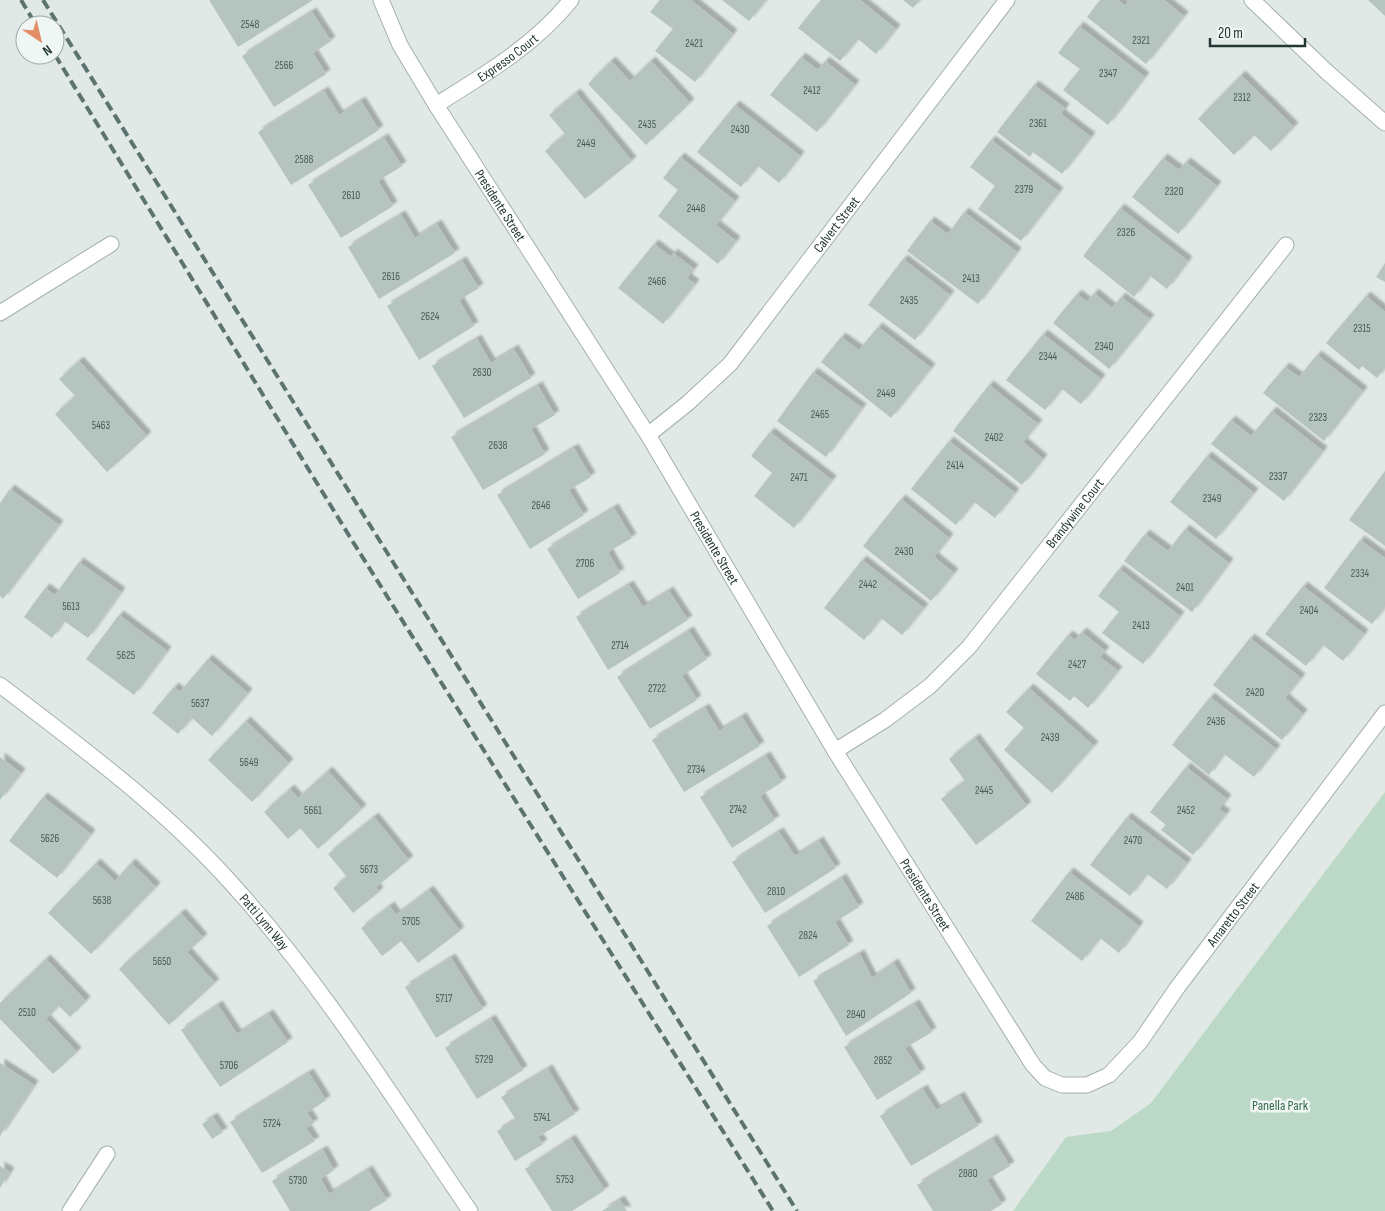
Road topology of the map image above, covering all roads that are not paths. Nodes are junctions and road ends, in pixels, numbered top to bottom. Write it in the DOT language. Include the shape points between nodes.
graph roads {
  1 [pos="381,0"];
  2 [pos="571,0"];
  3 [pos="1007,0"];
  4 [pos="1252,0"];
  5 [pos="436,105"];
  6 [pos="1385,123"];
  7 [pos="111,244"];
  8 [pos="1286,245"];
  9 [pos="0,313"];
  10 [pos="648,435"];
  11 [pos="0,685"];
  12 [pos="1385,713"];
  13 [pos="835,751"];
  14 [pos="1062,1085"];
  15 [pos="106,1154"];
  16 [pos="70,1211"];
  17 [pos="470,1211"];
  1 -- 5 [label="street, Presidente Street" via="400,45"];
  2 -- 5 [label="street, Expresso Court" via="532,40"];
  3 -- 10 [label="street, Calvert Street" via="730,364"];
  4 -- 6 [label="street"];
  5 -- 10 [label="street, Presidente Street"];
  7 -- 9 [label="street"];
  8 -- 13 [label="street, Brandywine Court" via="969,647 930,686"];
  10 -- 13 [label="street, Presidente Street"];
  11 -- 17 [label="street, Patti Lynn Way" via="164,816 232,883 292,953 350,1032"];
  12 -- 14 [label="street, Amaretto Street" via="1177,988 1140,1042 1109,1075 1087,1085"];
  13 -- 14 [label="street, Presidente Street" via="1033,1065 1045,1078"];
  15 -- 16 [label="street"];
}
